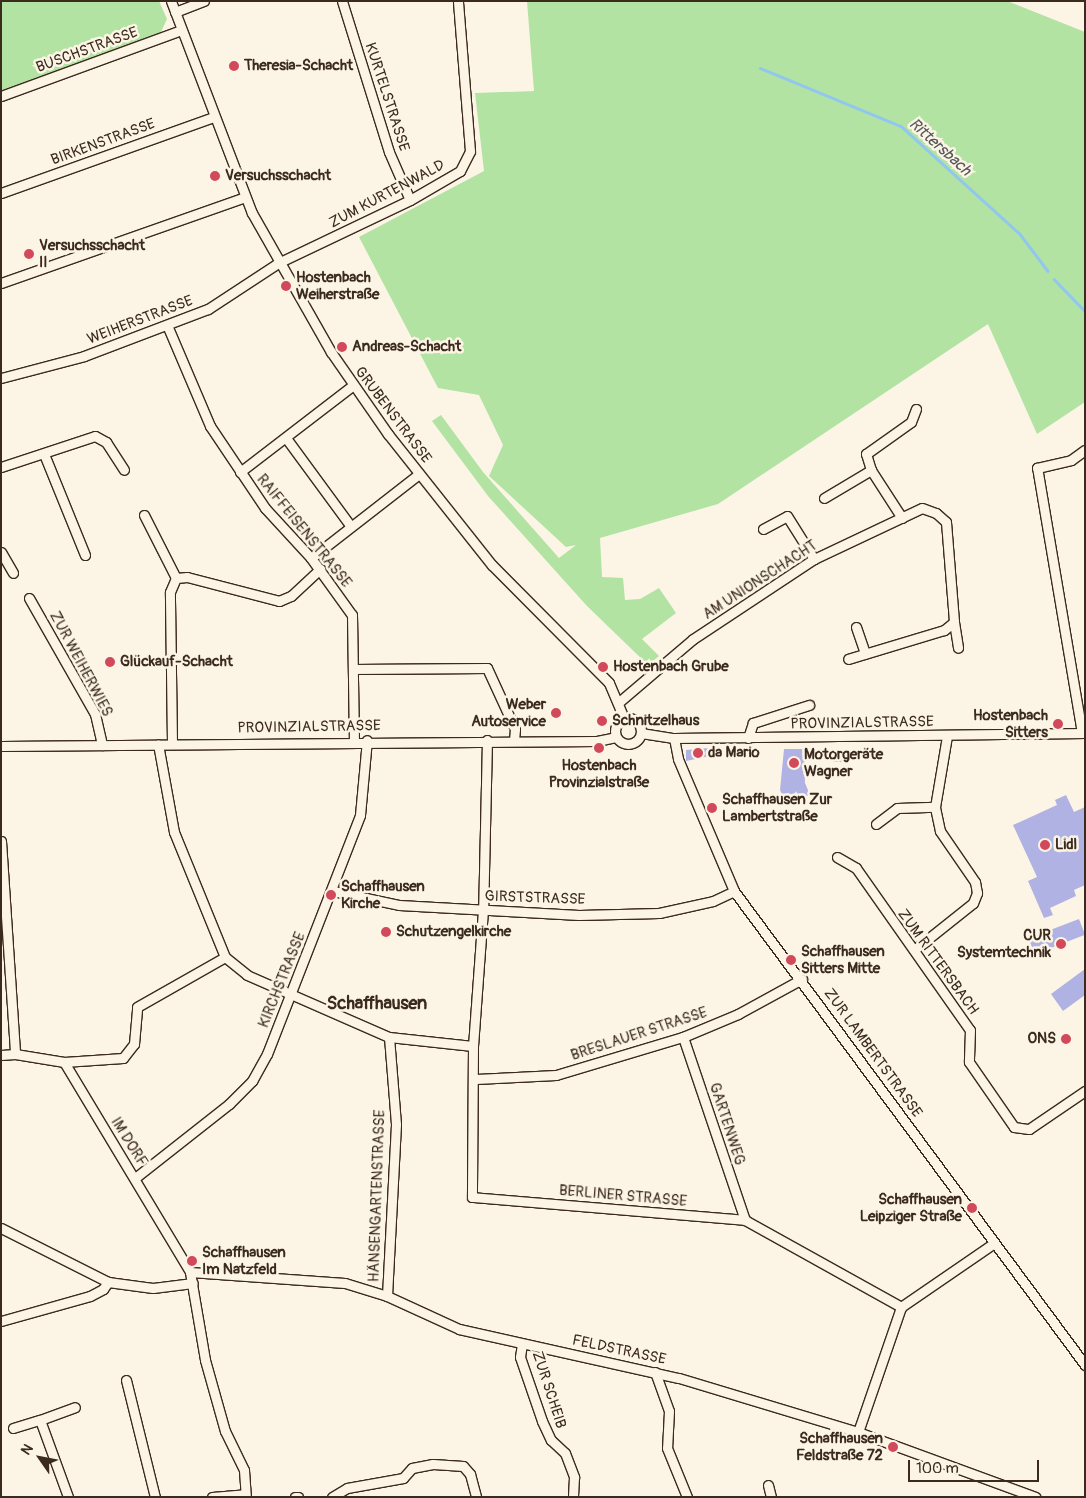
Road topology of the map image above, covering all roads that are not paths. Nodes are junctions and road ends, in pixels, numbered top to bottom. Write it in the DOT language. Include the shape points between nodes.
graph roads {
  1 [pos="171,1"];
  2 [pos="204,1"];
  3 [pos="342,1"];
  4 [pos="458,1"];
  5 [pos="175,12"];
  6 [pos="181,30"];
  7 [pos="1,96"];
  8 [pos="213,117"];
  9 [pos="1,193"];
  10 [pos="245,197"];
  11 [pos="410,200"];
  12 [pos="278,264"];
  13 [pos="1,283"];
  14 [pos="167,325"];
  15 [pos="1,378"];
  16 [pos="352,386"];
  17 [pos="916,408"];
  18 [pos="286,438"];
  19 [pos="1085,450"];
  20 [pos="44,454"];
  21 [pos="1,467"];
  22 [pos="124,470"];
  23 [pos="871,470"];
  24 [pos="240,472"];
  25 [pos="419,474"];
  26 [pos="824,498"];
  27 [pos="144,515"];
  28 [pos="902,518"];
  29 [pos="350,524"];
  30 [pos="764,529"];
  31 [pos="1,552"];
  32 [pos="85,555"];
  33 [pos="311,558"];
  34 [pos="814,559"];
  35 [pos="320,569"];
  36 [pos="13,573"];
  37 [pos="176,578"];
  38 [pos="28,598"];
  39 [pos="954,622"];
  40 [pos="856,627"];
  41 [pos="958,648"];
  42 [pos="865,653"];
  43 [pos="848,658"];
  44 [pos="353,668"];
  45 [pos="620,702"];
  46 [pos="809,705"];
  47 [pos="624,718"];
  48 [pos="641,733"];
  49 [pos="1083,733"];
  50 [pos="947,736"];
  51 [pos="616,737"];
  52 [pos="674,738"];
  53 [pos="748,738"];
  54 [pos="354,740"];
  55 [pos="367,740"];
  56 [pos="487,740"];
  57 [pos="514,740"];
  58 [pos="172,743"];
  59 [pos="158,744"];
  60 [pos="102,745"];
  61 [pos="1,746"];
  62 [pos="935,807"];
  63 [pos="876,824"];
  64 [pos="1,841"];
  65 [pos="837,857"];
  66 [pos="333,891"];
  67 [pos="734,892"];
  68 [pos="483,910"];
  69 [pos="914,950"];
  70 [pos="224,957"];
  71 [pos="802,979"];
  72 [pos="290,994"];
  73 [pos="389,1037"];
  74 [pos="684,1037"];
  75 [pos="473,1046"];
  76 [pos="15,1054"];
  77 [pos="1,1055"];
  78 [pos="64,1062"];
  79 [pos="476,1080"];
  80 [pos="1085,1092"];
  81 [pos="135,1178"];
  82 [pos="745,1220"];
  83 [pos="1,1228"];
  84 [pos="994,1244"];
  85 [pos="190,1272"];
  86 [pos="108,1282"];
  87 [pos="193,1283"];
  88 [pos="387,1296"];
  89 [pos="900,1306"];
  90 [pos="1,1320"];
  91 [pos="522,1344"];
  92 [pos="1085,1365"];
  93 [pos="655,1372"];
  94 [pos="126,1380"];
  95 [pos="75,1406"];
  96 [pos="40,1420"];
  97 [pos="13,1428"];
  98 [pos="858,1432"];
  99 [pos="768,1485"];
  100 [pos="246,1495"];
  101 [pos="68,1497"];
  102 [pos="155,1497"];
  103 [pos="212,1497"];
  104 [pos="332,1497"];
  105 [pos="476,1497"];
  106 [pos="572,1497"];
  107 [pos="687,1497"];
  108 [pos="771,1497"];
  109 [pos="1036,1497"];
  1 -- 5 [label="street, GRUBENSTRASSE"];
  2 -- 5 [label="street"];
  3 -- 11 [label="street, KURTELSTRASSE" via="389,152"];
  4 -- 11 [label="street, ZUM KURTENWALD" via="470,151 460,170"];
  5 -- 6 [label="street, GRUBENSTRASSE"];
  6 -- 7 [label="street, BUSCHSTRASSE"];
  6 -- 8 [label="street, GRUBENSTRASSE"];
  8 -- 9 [label="street, BIRKENSTRASSE"];
  8 -- 10 [label="street, GRUBENSTRASSE"];
  10 -- 12 [label="street, GRUBENSTRASSE"];
  10 -- 13 [label="street"];
  11 -- 12 [label="street, ZUM KURTENWALD"];
  12 -- 14 [label="street, WEIHERSTRASSE" via="215,305"];
  12 -- 16 [label="street, GRUBENSTRASSE"];
  14 -- 15 [label="street, WEIHERSTRASSE" via="84,356"];
  14 -- 24 [label="street, RAIFFEISENSTRASSE" via="210,426"];
  16 -- 18 [label="street"];
  16 -- 25 [label="street, GRUBENSTRASSE"];
  17 -- 23 [label="street" via="911,422 866,454"];
  18 -- 24 [label="street"];
  18 -- 29 [label="street"];
  19 -- 49 [label="street" via="1071,460 1037,468"];
  20 -- 21 [label="street"];
  20 -- 22 [label="street" via="99,436"];
  20 -- 32 [label="street"];
  23 -- 26 [label="street"];
  23 -- 28 [label="street"];
  24 -- 33 [label="street, RAIFFEISENSTRASSE" via="265,508"];
  25 -- 29 [label="street"];
  25 -- 45 [label="street, GRUBENSTRASSE" via="492,565 610,683"];
  27 -- 37 [label="street"];
  28 -- 34 [label="street, AM UNIONSCHACHT"];
  28 -- 39 [label="street, AM UNIONSCHACHT" via="922,508 946,522"];
  29 -- 33 [label="street"];
  30 -- 34 [label="street" via="788,516"];
  31 -- 36 [label="street"];
  33 -- 35 [label="street, RAIFFEISENSTRASSE"];
  34 -- 45 [label="street, AM UNIONSCHACHT" via="693,639"];
  35 -- 37 [label="street" via="291,596 278,601 187,577"];
  35 -- 44 [label="street, RAIFFEISENSTRASSE" via="353,620"];
  37 -- 58 [label="street" via="170,592"];
  38 -- 60 [label="street, ZUR WEIHERWIES" via="95,714"];
  39 -- 41 [label="street, AM UNIONSCHACHT"];
  39 -- 42 [label="street" via="944,630"];
  40 -- 42 [label="street"];
  42 -- 43 [label="street"];
  44 -- 54 [label="street"];
  44 -- 57 [label="street" via="487,668 515,729"];
  45 -- 47 [label="street, GRUBENSTRASSE"];
  46 -- 53 [label="street" via="753,722"];
  47 -- 48 [label="street" via="637,721"];
  47 -- 51 [label="street" via="615,727"];
  48 -- 51 [label="street" via="629,744"];
  48 -- 52 [label="street, PROVINZIALSTRASSE"];
  49 -- 50 [label="street, PROVINZIALSTRASSE"];
  50 -- 53 [label="street, PROVINZIALSTRASSE"];
  50 -- 62 [label="street"];
  51 -- 57 [label="street, PROVINZIALSTRASSE" via="597,741"];
  52 -- 53 [label="street, PROVINZIALSTRASSE"];
  52 -- 67 [label="street, ZUR LAMBERTSTRASSE" via="678,759"];
  54 -- 55 [label="street, PROVINZIALSTRASSE"];
  54 -- 58 [label="street, PROVINZIALSTRASSE"];
  55 -- 56 [label="street, PROVINZIALSTRASSE"];
  55 -- 66 [label="street, KIRCHSTRASSE" via="360,815"];
  56 -- 57 [label="street, PROVINZIALSTRASSE"];
  56 -- 68 [label="street, BERLINER STRASSE"];
  58 -- 59 [label="street, PROVINZIALSTRASSE"];
  59 -- 60 [label="street, PROVINZIALSTRASSE"];
  59 -- 70 [label="street" via="174,832"];
  60 -- 61 [label="street, PROVINZIALSTRASSE"];
  62 -- 63 [label="street" via="897,808"];
  62 -- 69 [label="street" via="940,831 975,882 977,893 973,903"];
  64 -- 76 [label="street"];
  65 -- 69 [label="street, ZUM RITTERSBACH" via="856,868"];
  66 -- 68 [label="street, GIRSTSTRASSE" via="399,905"];
  66 -- 72 [label="street, KIRCHSTRASSE"];
  67 -- 68 [label="street, GIRSTSTRASSE" via="713,901 658,913"];
  67 -- 71 [label="street, ZUR LAMBERTSTRASSE"];
  68 -- 75 [label="street, BERLINER STRASSE"];
  69 -- 80 [label="street, ZUM RITTERSBACH" via="970,1030 969,1062 1014,1127 1029,1129"];
  70 -- 72 [label="street" via="247,974"];
  70 -- 78 [label="street" via="137,1007 134,1044 123,1058"];
  71 -- 74 [label="street, BRESLAUER STRASSE" via="738,1014"];
  71 -- 84 [label="street, ZUR LAMBERTSTRASSE"];
  72 -- 73 [label="street"];
  72 -- 81 [label="street, KIRCHSTRASSE" via="252,1081"];
  73 -- 75 [label="street"];
  73 -- 88 [label="street, HÄNSENGARTENSTRASSE" via="396,1124"];
  74 -- 79 [label="street, BRESLAUER STRASSE" via="556,1075"];
  74 -- 82 [label="street, GARTENWEG"];
  75 -- 79 [label="street, BERLINER STRASSE"];
  76 -- 77 [label="street"];
  76 -- 78 [label="street"];
  78 -- 81 [label="street, IM DORF"];
  79 -- 82 [label="street, BERLINER STRASSE" via="472,1197"];
  81 -- 85 [label="street, IM DORF"];
  82 -- 89 [label="street, BERLINER STRASSE"];
  83 -- 86 [label="street"];
  84 -- 89 [label="street"];
  84 -- 92 [label="street, ZUR LAMBERTSTRASSE"];
  85 -- 87 [label="street, IM DORF"];
  85 -- 88 [label="street, FELDSTRASSE" via="336,1282"];
  86 -- 87 [label="street" via="153,1288"];
  86 -- 90 [label="street" via="104,1289 90,1296"];
  87 -- 100 [label="street, IM DORF" via="205,1360 225,1431 244,1470"];
  88 -- 91 [label="street, FELDSTRASSE" via="459,1329"];
  89 -- 98 [label="street"];
  91 -- 93 [label="street, FELDSTRASSE"];
  91 -- 106 [label="street, ZUR SCHEIB" via="520,1357 542,1421 551,1440 565,1453 574,1477"];
  93 -- 98 [label="street, FELDSTRASSE"];
  93 -- 107 [label="street" via="669,1410 667,1448"];
  94 -- 102 [label="street"];
  95 -- 96 [label="street"];
  96 -- 97 [label="street"];
  96 -- 101 [label="street"];
  98 -- 109 [label="street, FELDSTRASSE"];
  99 -- 108 [label="street"];
  100 -- 103 [label="street"];
  104 -- 105 [label="street" via="347,1488 402,1478 412,1468 433,1464 463,1466 470,1474"];
}
